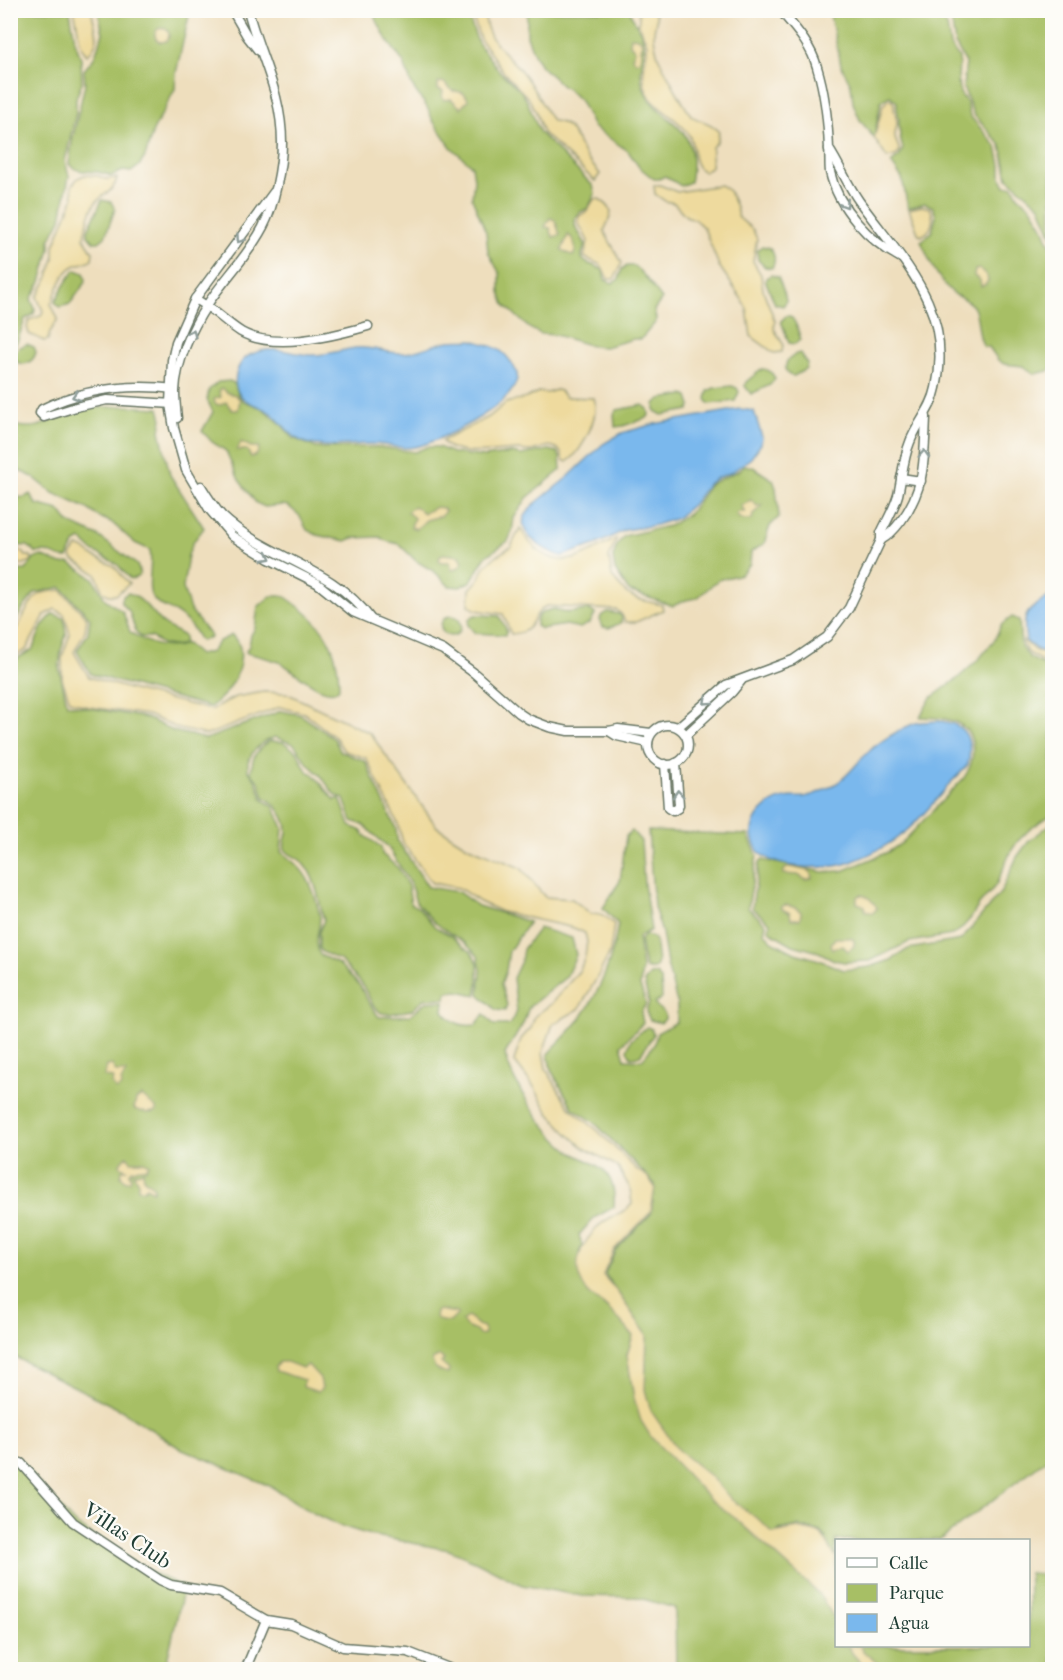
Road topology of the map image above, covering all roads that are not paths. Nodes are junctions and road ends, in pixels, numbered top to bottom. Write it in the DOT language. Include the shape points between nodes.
graph roads {
  1 [pos="232,10"];
  2 [pos="248,10"];
  3 [pos="780,10"];
  4 [pos="260,52"];
  5 [pos="829,149"];
  6 [pos="274,192"];
  7 [pos="902,258"];
  8 [pos="195,299"];
  9 [pos="207,305"];
  10 [pos="368,326"];
  11 [pos="173,389"];
  12 [pos="107,390"];
  13 [pos="107,400"];
  14 [pos="173,404"];
  15 [pos="926,415"];
  16 [pos="901,478"];
  17 [pos="921,481"];
  18 [pos="881,540"];
  19 [pos="741,680"];
  20 [pos="678,728"];
  21 [pos="609,731"];
  22 [pos="651,733"];
  23 [pos="686,735"];
  24 [pos="648,743"];
  25 [pos="676,763"];
  26 [pos="665,764"];
  27 [pos="21,1463"];
  28 [pos="266,1620"];
  29 [pos="245,1670"];
  30 [pos="454,1670"];
  1 -- 4 [label="street"];
  2 -- 4 [label="street"];
  3 -- 5 [label="street" via="805,41 817,67"];
  4 -- 6 [label="street" via="274,85 281,123 280,164"];
  5 -- 7 [label="street" via="844,179"];
  5 -- 7 [label="street, one-way" via="834,185 848,211 873,239"];
  6 -- 8 [label="street, one-way"];
  6 -- 9 [label="street" via="264,226"];
  7 -- 15 [label="street" via="922,287 937,328 939,373"];
  8 -- 9 [label="street"];
  8 -- 11 [label="street" via="176,342"];
  9 -- 10 [label="street" via="241,332 270,340 329,336"];
  11 -- 9 [label="street, one-way" via="186,347"];
  11 -- 12 [label="street"];
  11 -- 14 [label="street"];
  12 -- 13 [label="street"];
  12 -- 13 [label="street, one-way" via="77,394 40,413 44,417"];
  13 -- 14 [label="street"];
  14 -- 21 [label="street" via="184,455 218,512 250,536 321,574 370,618 443,650 519,713 539,724 568,731"];
  15 -- 16 [label="street" via="911,440"];
  17 -- 15 [label="street, one-way"];
  16 -- 17 [label="street"];
  16 -- 18 [label="street"];
  17 -- 18 [label="street" via="908,513"];
  18 -- 19 [label="street" via="849,608 827,637 793,660"];
  19 -- 20 [label="street, one-way" via="721,689"];
  19 -- 23 [label="street"];
  20 -- 22 [label="street" via="667,725"];
  20 -- 23 [label="street"];
  21 -- 22 [label="street"];
  21 -- 24 [label="street"];
  22 -- 24 [label="street"];
  23 -- 25 [label="street" via="687,750"];
  24 -- 26 [label="street" via="652,757"];
  25 -- 26 [label="street"];
  26 -- 25 [label="street, one-way" via="668,808 673,811 679,804"];
  27 -- 28 [label="street, Villas Club" via="89,1534 160,1580 220,1593"];
  28 -- 29 [label="street"];
  28 -- 30 [label="street, Villas Club" via="291,1624 343,1647 408,1652"];
}
